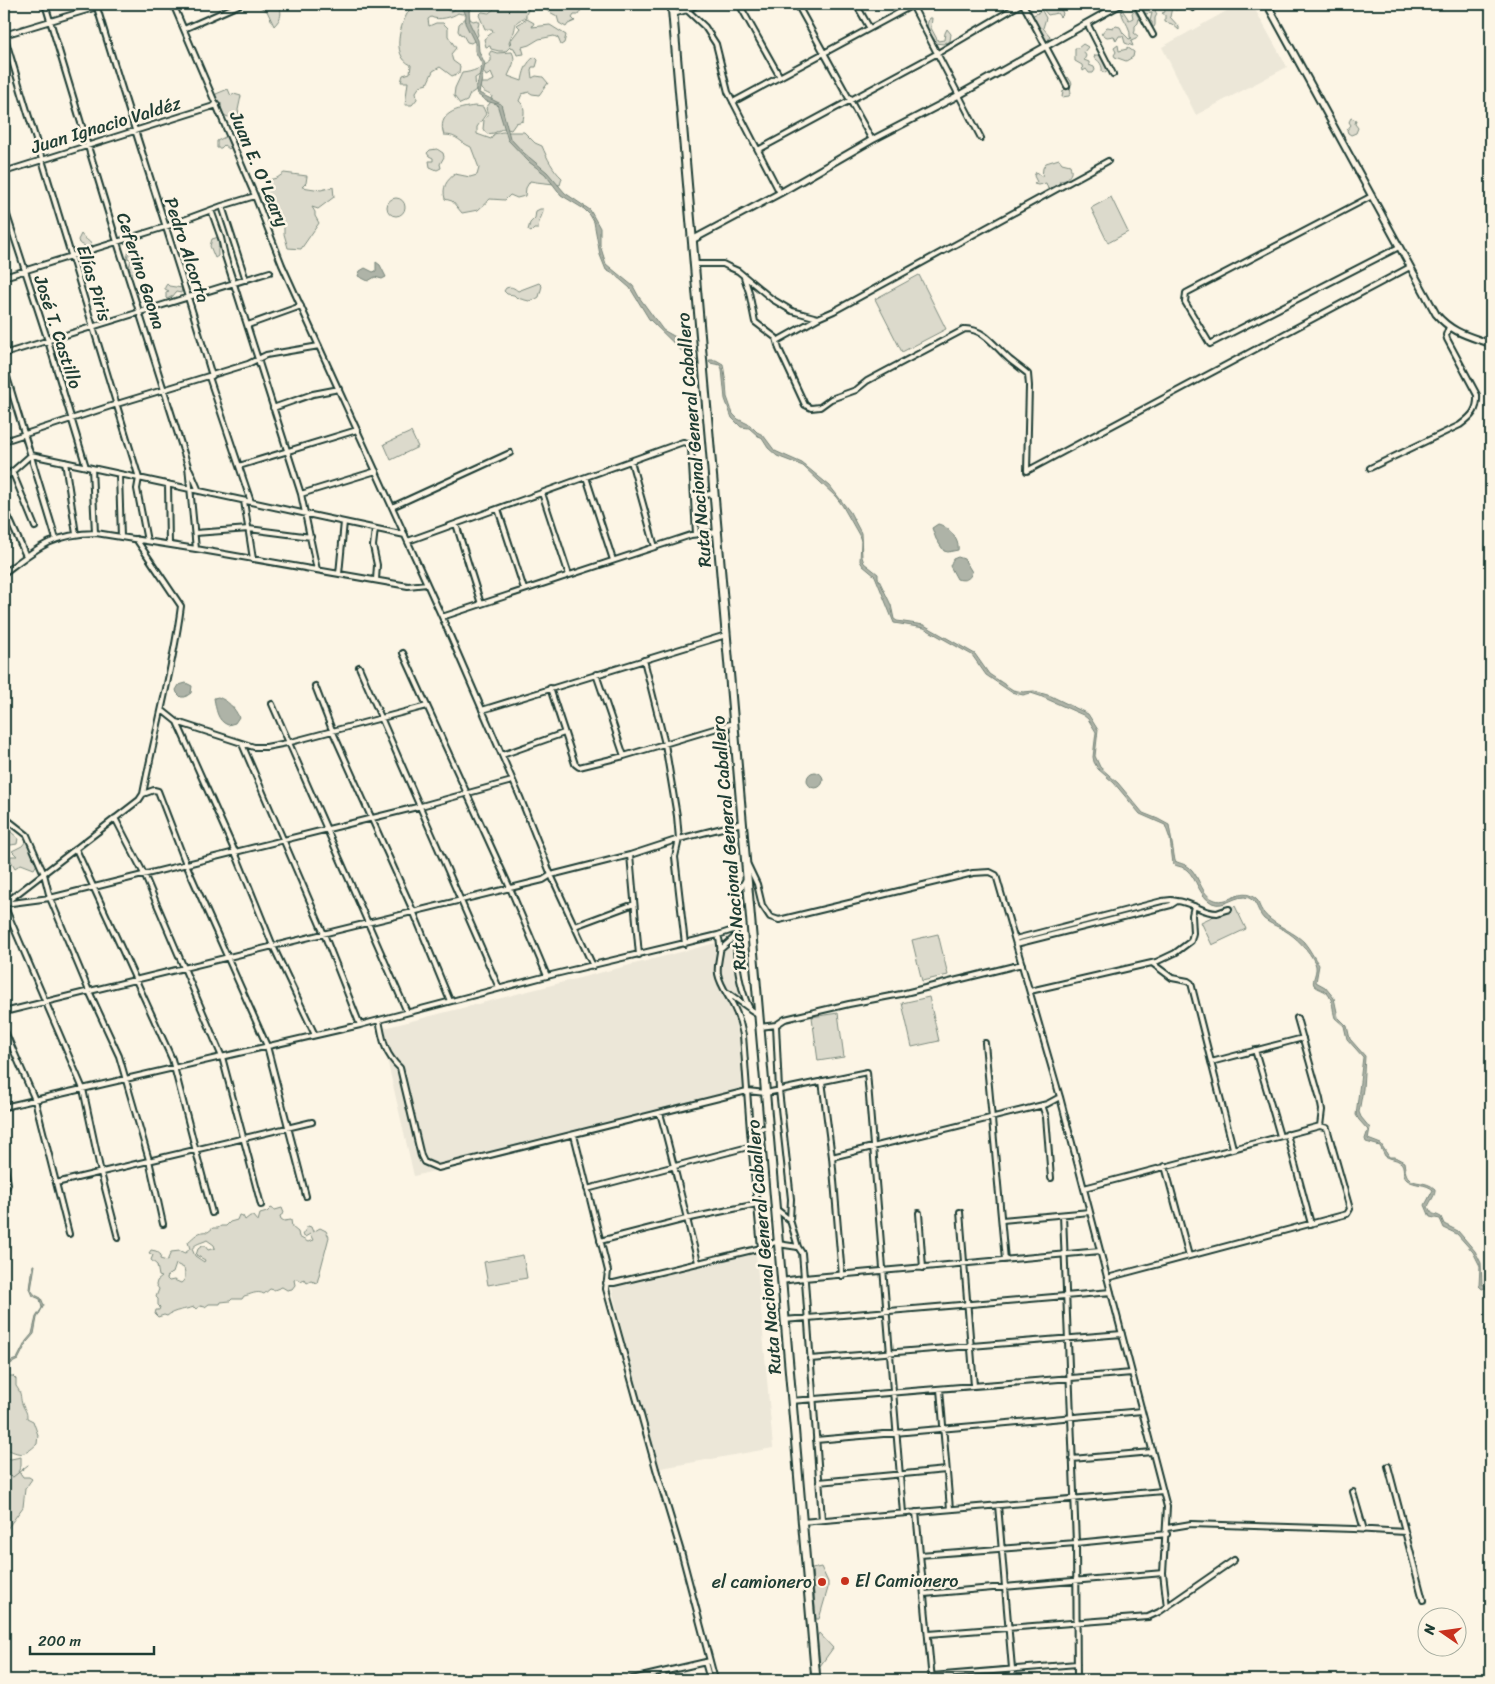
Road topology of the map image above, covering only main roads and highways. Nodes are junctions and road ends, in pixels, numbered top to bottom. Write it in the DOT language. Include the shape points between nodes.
graph roads {
  1 [pos="672,4"];
  2 [pos="816,1680"];
  1 -- 2 [label="highway, Ruta Nacional General Caballero"];
}
